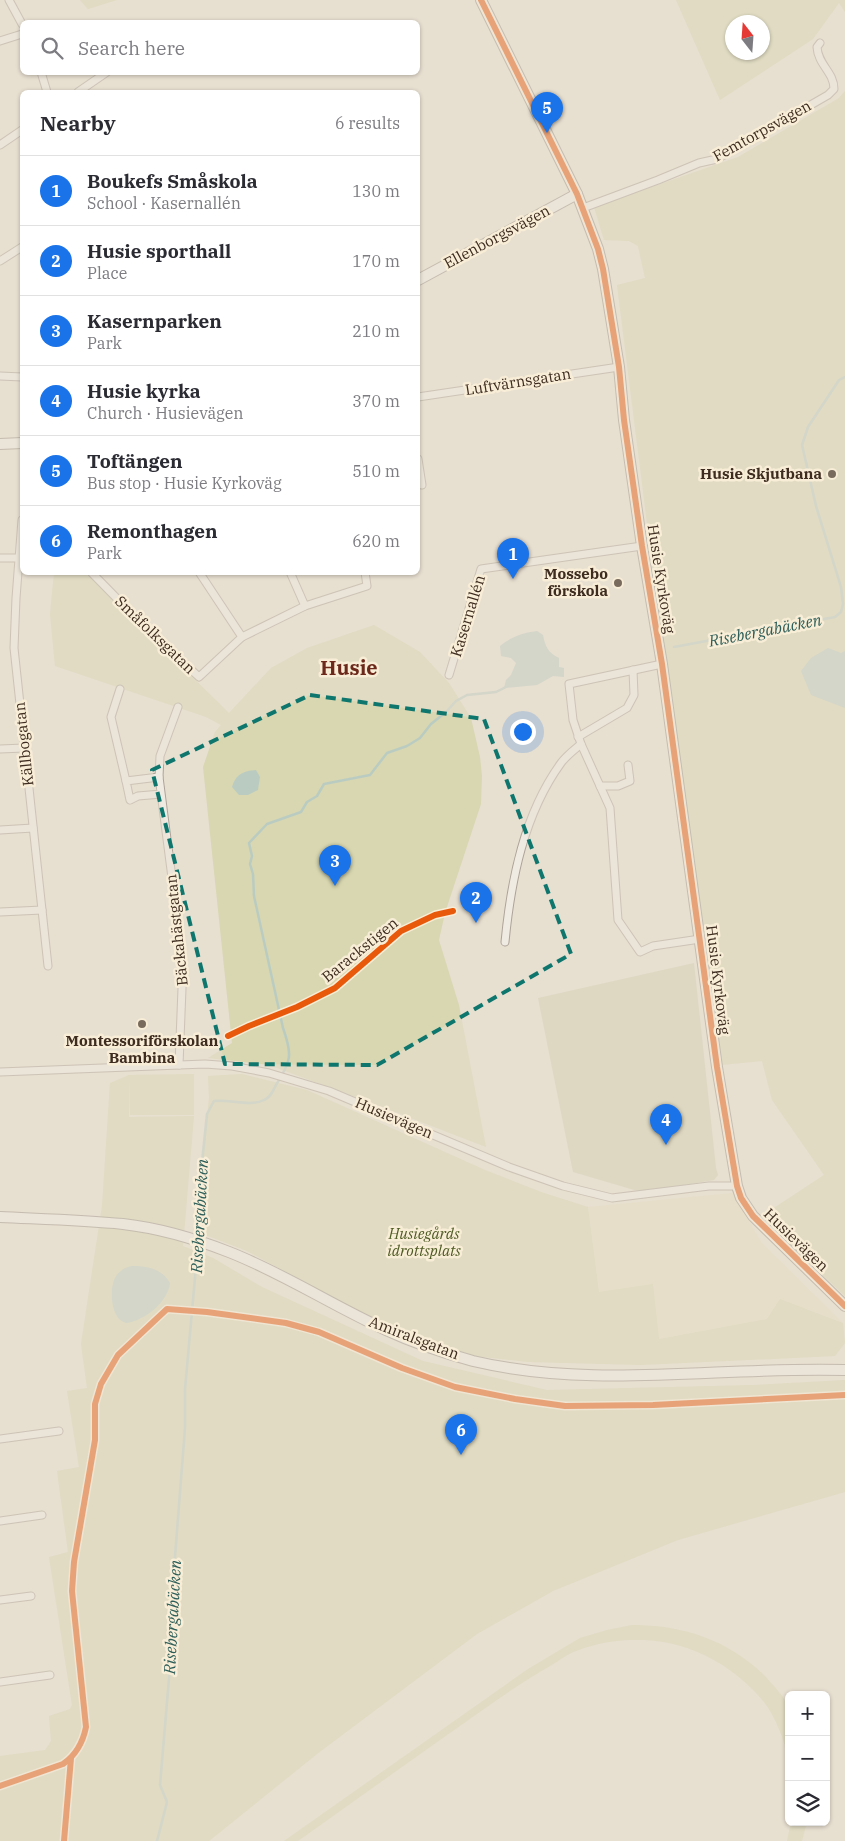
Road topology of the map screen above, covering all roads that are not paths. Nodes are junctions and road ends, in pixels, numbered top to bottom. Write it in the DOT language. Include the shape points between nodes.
graph roads {
  1 [pos="9,0"];
  2 [pos="481,0"];
  3 [pos="20,20"];
  4 [pos="20,35"];
  5 [pos="0,41"];
  6 [pos="820,43"];
  7 [pos="41,75"];
  8 [pos="103,75"];
  9 [pos="46,90"];
  10 [pos="81,90"];
  11 [pos="20,131"];
  12 [pos="0,146"];
  13 [pos="577,194"];
  14 [pos="583,208"];
  15 [pos="20,248"];
  16 [pos="0,261"];
  17 [pos="420,279"];
  18 [pos="619,367"];
  19 [pos="0,376"];
  20 [pos="20,377"];
  21 [pos="420,397"];
  22 [pos="20,443"];
  23 [pos="0,444"];
  24 [pos="420,472"];
  25 [pos="422,485"];
  26 [pos="642,546"];
  27 [pos="0,558"];
  28 [pos="20,558"];
  29 [pos="95,575"];
  30 [pos="201,575"];
  31 [pos="291,575"];
  32 [pos="365,575"];
  33 [pos="305,606"];
  34 [pos="242,637"];
  35 [pos="662,664"];
  36 [pos="633,670"];
  37 [pos="450,674"];
  38 [pos="120,689"];
  39 [pos="178,707"];
  40 [pos="579,740"];
  41 [pos="24,748"];
  42 [pos="0,749"];
  43 [pos="628,765"];
  44 [pos="159,777"];
  45 [pos="126,781"];
  46 [pos="600,786"];
  47 [pos="161,794"];
  48 [pos="33,828"];
  49 [pos="0,830"];
  50 [pos="42,910"];
  51 [pos="0,912"];
  52 [pos="700,939"];
  53 [pos="505,942"];
  54 [pos="48,966"];
  55 [pos="179,1066"];
  56 [pos="0,1072"];
  57 [pos="737,1186"];
  58 [pos="0,1217"];
  59 [pos="845,1306"];
  60 [pos="845,1370"];
  61 [pos="59,1431"];
  62 [pos="0,1440"];
  63 [pos="42,1515"];
  64 [pos="0,1521"];
  65 [pos="31,1596"];
  66 [pos="0,1600"];
  67 [pos="50,1675"];
  68 [pos="0,1682"];
  1 -- 3 [label="street"];
  2 -- 13 [label="street, Husie Kyrkoväg"];
  4 -- 5 [label="street"];
  6 -- 14 [label="street, Femtorpsvägen" via="817,57 834,82 834,89 828,95 717,159"];
  7 -- 9 [label="street"];
  8 -- 10 [label="street"];
  11 -- 12 [label="street"];
  13 -- 14 [label="street, Husie Kyrkoväg"];
  13 -- 17 [label="street, Ellenborgsvägen"];
  14 -- 18 [label="street, Husie Kyrkoväg" via="603,269"];
  15 -- 16 [label="street"];
  18 -- 21 [label="street, Luftvärnsgatan"];
  18 -- 26 [label="street, Husie Kyrkoväg"];
  19 -- 20 [label="street"];
  22 -- 23 [label="street"];
  24 -- 25 [label="street"];
  26 -- 35 [label="street, Husie Kyrkoväg"];
  26 -- 37 [label="street, Kasernallén" via="481,569"];
  27 -- 28 [label="street"];
  28 -- 41 [label="street, Källbogatan" via="14,648"];
  29 -- 34 [label="street, Småfolksgatan" via="199,677"];
  30 -- 34 [label="street"];
  31 -- 33 [label="street"];
  32 -- 33 [label="street, Småfolksgatan" via="367,586"];
  33 -- 34 [label="street, Småfolksgatan"];
  35 -- 36 [label="street"];
  35 -- 52 [label="street, Husie Kyrkoväg"];
  36 -- 40 [label="street" via="634,695 627,708"];
  36 -- 40 [label="street" via="569,684"];
  38 -- 45 [label="street" via="111,717"];
  39 -- 44 [label="street, Bäckahästgatan" via="160,756"];
  40 -- 46 [label="street"];
  40 -- 53 [label="street" via="545,791 526,831"];
  41 -- 42 [label="street"];
  41 -- 48 [label="street, Källbogatan"];
  43 -- 46 [label="street" via="630,780 618,786"];
  44 -- 45 [label="street"];
  44 -- 47 [label="street, Bäckahästgatan"];
  45 -- 47 [label="street" via="130,800"];
  46 -- 52 [label="street" via="610,808 618,920 640,952 653,946"];
  47 -- 55 [label="street, Bäckahästgatan" via="183,963"];
  48 -- 49 [label="street"];
  48 -- 50 [label="street, Källbogatan"];
  50 -- 51 [label="street"];
  50 -- 54 [label="street, Källbogatan"];
  52 -- 57 [label="street, Husie Kyrkoväg" via="717,1072"];
  55 -- 56 [label="street, Husievägen"];
  55 -- 57 [label="street, Husievägen" via="232,1066 294,1079 465,1147 489,1160 563,1186 612,1198 709,1186"];
  57 -- 59 [label="street, Husievägen" via="753,1216"];
  58 -- 60 [label="street, Amiralsgatan" via="125,1224 180,1236 250,1261 386,1330 437,1350 536,1373 609,1376"];
  61 -- 62 [label="street"];
  63 -- 64 [label="street"];
  65 -- 66 [label="street"];
  67 -- 68 [label="street"];
}
